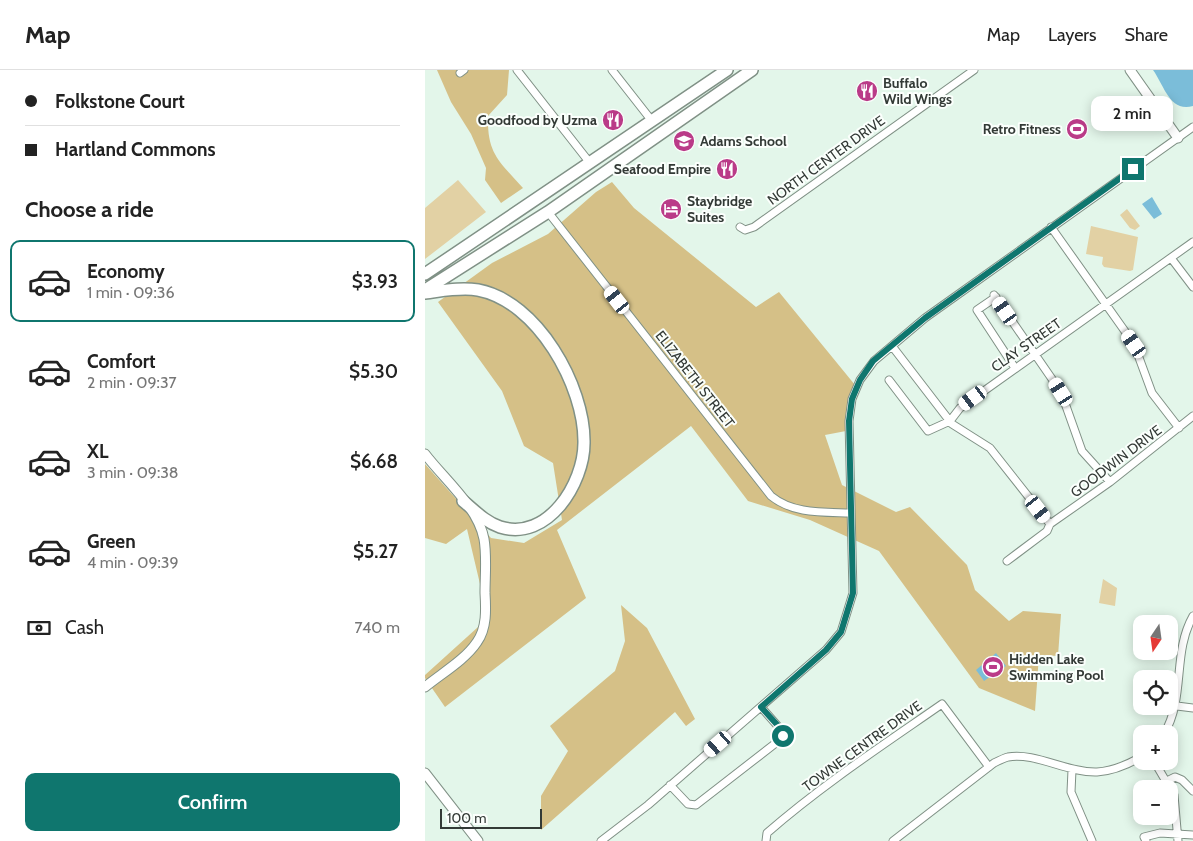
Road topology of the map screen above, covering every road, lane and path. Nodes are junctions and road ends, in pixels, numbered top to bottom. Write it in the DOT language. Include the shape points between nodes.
graph roads {
  1 [pos="517,70"];
  2 [pos="612,70"];
  3 [pos="727,70"];
  4 [pos="752,70"];
  5 [pos="973,70"];
  6 [pos="1130,70"];
  7 [pos="713,74"];
  8 [pos="652,121"];
  9 [pos="1193,127"];
  10 [pos="1178,138"];
  11 [pos="590,163"];
  12 [pos="548,212"];
  13 [pos="740,227"];
  14 [pos="1051,227"];
  15 [pos="1193,242"];
  16 [pos="1171,258"];
  17 [pos="427,273"];
  18 [pos="1193,287"];
  19 [pos="425,292"];
  20 [pos="1106,304"];
  21 [pos="891,346"];
  22 [pos="1035,353"];
  23 [pos="1015,368"];
  24 [pos="889,380"];
  25 [pos="1193,416"];
  26 [pos="950,421"];
  27 [pos="1179,428"];
  28 [pos="425,454"];
  29 [pos="1110,482"];
  30 [pos="463,501"];
  31 [pos="850,513"];
  32 [pos="1050,524"];
  33 [pos="1007,562"];
  34 [pos="1193,616"];
  35 [pos="425,687"];
  36 [pos="1178,693"];
  37 [pos="1178,706"];
  38 [pos="761,707"];
  39 [pos="1193,708"];
  40 [pos="1133,761"];
  41 [pos="989,767"];
  42 [pos="1072,770"];
  43 [pos="425,773"];
  44 [pos="1169,780"];
  45 [pos="670,785"];
  46 [pos="1193,791"];
  47 [pos="1193,835"];
  48 [pos="1178,837"];
  49 [pos="478,841"];
  50 [pos="601,841"];
  51 [pos="766,841"];
  52 [pos="893,841"];
  53 [pos="1093,841"];
  54 [pos="1146,841"];
  1 -- 11 [label="street"];
  2 -- 8 [label="street"];
  3 -- 7 [label="highway"];
  4 -- 12 [label="highway"];
  5 -- 13 [label="street, NORTH CENTER DRIVE" via="754,227 745,230"];
  6 -- 10 [label="street"];
  7 -- 8 [label="highway"];
  8 -- 11 [label="highway"];
  9 -- 10 [label="street"];
  10 -- 14 [label="street"];
  11 -- 17 [label="highway"];
  12 -- 19 [label="highway"];
  12 -- 31 [label="street, ELIZABETH STREET" via="771,496 783,506"];
  14 -- 20 [label="street"];
  14 -- 21 [label="street"];
  15 -- 16 [label="street, CLAY STREET"];
  16 -- 18 [label="street"];
  16 -- 20 [label="street, CLAY STREET"];
  19 -- 30 [label="highway" via="477,290 495,296 522,314 544,336 564,366 583,424 584,449 577,478 566,498 544,520 526,528 501,528"];
  20 -- 22 [label="street, CLAY STREET"];
  20 -- 27 [label="street" via="1139,353 1152,393"];
  21 -- 26 [label="street"];
  21 -- 31 [label="street" via="873,361 852,399 849,421"];
  22 -- 23 [label="street, CLAY STREET"];
  22 -- 23 [label="street" via="995,296 977,310"];
  22 -- 29 [label="street" via="1061,392 1082,451"];
  23 -- 26 [label="street, CLAY STREET" via="960,408"];
  24 -- 26 [label="street, CLAY STREET" via="928,431"];
  25 -- 27 [label="street, GOODWIN DRIVE"];
  26 -- 32 [label="street" via="990,448"];
  27 -- 29 [label="street, GOODWIN DRIVE"];
  28 -- 30 [label="street"];
  29 -- 32 [label="street, GOODWIN DRIVE"];
  30 -- 35 [label="street" via="475,518 484,540 484,624 474,646"];
  31 -- 38 [label="street" via="853,593 841,632 826,650"];
  32 -- 33 [label="street, GOODWIN DRIVE" via="1047,531"];
  34 -- 36 [label="street" via="1181,653"];
  37 -- 39 [label="street"];
  38 -- 45 [label="street"];
  38 -- 45 [label="street" via="783,732 781,739 696,806 688,804"];
  40 -- 42 [label="street" via="1112,770"];
  41 -- 42 [label="street" via="1009,757"];
  41 -- 51 [label="street, TOWNE CENTRE DRIVE" via="942,704 851,767 781,821 767,833"];
  41 -- 52 [label="street"];
  42 -- 53 [label="street" via="1071,792"];
  43 -- 49 [label="street"];
  44 -- 46 [label="street" via="1175,777 1182,780"];
  45 -- 50 [label="street"];
  47 -- 48 [label="street"];
  48 -- 54 [label="street" via="1159,833 1144,837"];
}
